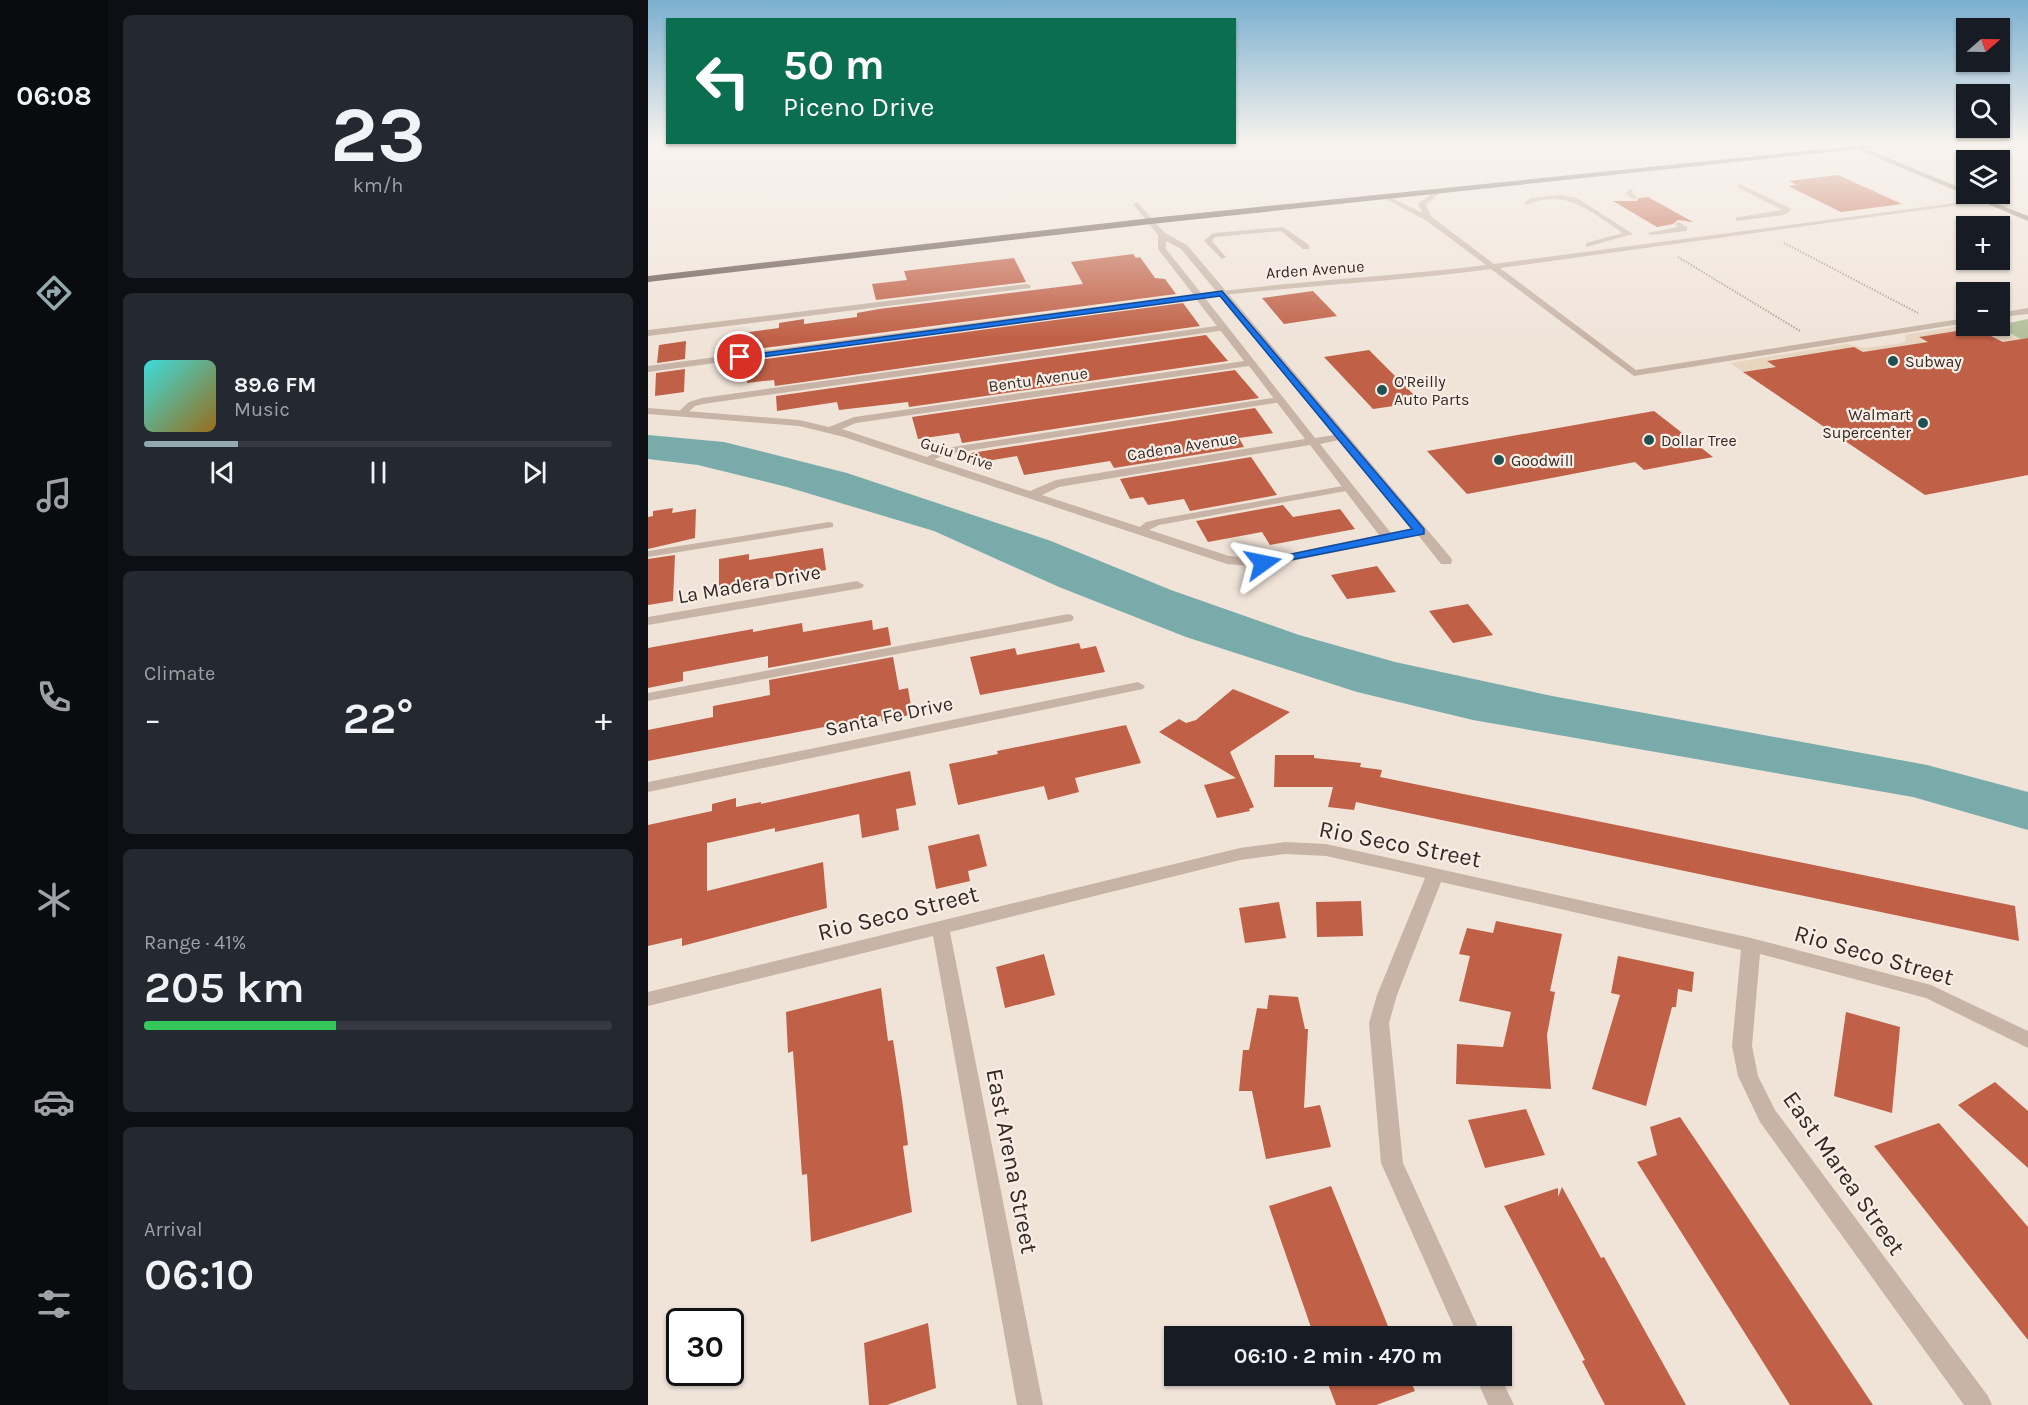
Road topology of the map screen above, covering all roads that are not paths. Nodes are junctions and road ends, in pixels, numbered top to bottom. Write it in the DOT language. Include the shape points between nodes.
graph roads {
  1 [pos="1141,209"];
  2 [pos="1266,209"];
  3 [pos="1409,209"];
  4 [pos="1424,209"];
  5 [pos="1587,209"];
  6 [pos="1784,209"];
  7 [pos="1929,209"];
  8 [pos="2003,209"];
  9 [pos="1430,219"];
  10 [pos="2028,219"];
  11 [pos="1742,220"];
  12 [pos="1151,221"];
  13 [pos="1679,224"];
  14 [pos="1651,233"];
  15 [pos="1162,235"];
  16 [pos="1589,245"];
  17 [pos="1306,247"];
  18 [pos="1222,257"];
  19 [pos="1494,267"];
  20 [pos="648,279"];
  21 [pos="1027,286"];
  22 [pos="1222,293"];
  23 [pos="1198,296"];
  24 [pos="2028,310"];
  25 [pos="2010,313"];
  26 [pos="1956,322"];
  27 [pos="1223,328"];
  28 [pos="648,333"];
  29 [pos="1251,363"];
  30 [pos="648,369"];
  31 [pos="1279,400"];
  32 [pos="648,411"];
  33 [pos="682,413"];
  34 [pos="831,430"];
  35 [pos="1340,436"];
  36 [pos="1311,441"];
  37 [pos="926,460"];
  38 [pos="1348,488"];
  39 [pos="1031,495"];
  40 [pos="829,525"];
  41 [pos="1141,531"];
  42 [pos="1420,531"];
  43 [pos="1388,538"];
  44 [pos="648,554"];
  45 [pos="1446,561"];
  46 [pos="857,585"];
  47 [pos="1068,618"];
  48 [pos="648,621"];
  49 [pos="1138,686"];
  50 [pos="648,697"];
  51 [pos="648,787"];
  52 [pos="1435,875"];
  53 [pos="940,927"];
  54 [pos="1751,945"];
  55 [pos="648,999"];
  56 [pos="2028,1040"];
  57 [pos="1465,1326"];
  58 [pos="1492,1386"];
  59 [pos="1030,1405"];
  60 [pos="1501,1405"];
  61 [pos="1979,1405"];
  1 -- 12 [label="street"];
  2 -- 12 [label="highway"];
  3 -- 9 [label="lane"];
  4 -- 9 [label="lane"];
  5 -- 16 [label="lane" via="1629,234"];
  6 -- 11 [label="lane" via="1791,215"];
  7 -- 19 [label="lane, Arden Avenue"];
  8 -- 10 [label="main road"];
  9 -- 19 [label="lane"];
  12 -- 15 [label="street"];
  12 -- 20 [label="highway"];
  13 -- 14 [label="lane" via="1684,229"];
  15 -- 22 [label="street" via="1184,247"];
  15 -- 23 [label="street" via="1162,249"];
  17 -- 18 [label="lane" via="1283,229 1213,235 1208,241"];
  19 -- 22 [label="lane, Arden Avenue"];
  19 -- 26 [label="lane" via="1634,373"];
  21 -- 28 [label="lane"];
  22 -- 23 [label="street, Arden Avenue"];
  22 -- 35 [label="street"];
  23 -- 27 [label="street"];
  23 -- 30 [label="street, Arden Avenue"];
  24 -- 25 [label="lane"];
  27 -- 29 [label="street"];
  27 -- 33 [label="lane" via="702,401"];
  29 -- 31 [label="street"];
  29 -- 34 [label="street, Bentu Avenue" via="854,420"];
  31 -- 36 [label="street"];
  31 -- 37 [label="lane" via="946,451"];
  32 -- 33 [label="street, Guiu Drive"];
  33 -- 34 [label="street, Guiu Drive" via="799,423"];
  34 -- 37 [label="street, Guiu Drive"];
  35 -- 36 [label="street, Cadena Avenue"];
  35 -- 42 [label="street"];
  36 -- 38 [label="street"];
  36 -- 39 [label="street, Cadena Avenue" via="1056,483"];
  37 -- 39 [label="street, Guiu Drive"];
  38 -- 41 [label="lane" via="1159,522"];
  38 -- 43 [label="street"];
  39 -- 41 [label="street, Guiu Drive"];
  40 -- 44 [label="lane"];
  41 -- 43 [label="street, Guiu Drive" via="1248,564"];
  42 -- 43 [label="street"];
  42 -- 45 [label="street"];
  46 -- 48 [label="street, La Madera Drive"];
  47 -- 50 [label="lane"];
  49 -- 51 [label="street, Santa Fe Drive"];
  52 -- 53 [label="street, Rio Seco Street" via="1326,850 1285,848 1240,854"];
  52 -- 54 [label="street, Rio Seco Street"];
  52 -- 57 [label="street" via="1379,1023 1392,1163"];
  53 -- 55 [label="street, Rio Seco Street"];
  53 -- 59 [label="street, East Arena Street"];
  54 -- 56 [label="street, Rio Seco Street" via="1931,992"];
  54 -- 61 [label="street, East Marea Street" via="1742,1046 1748,1076 1767,1116"];
  58 -- 60 [label="street"];
}
